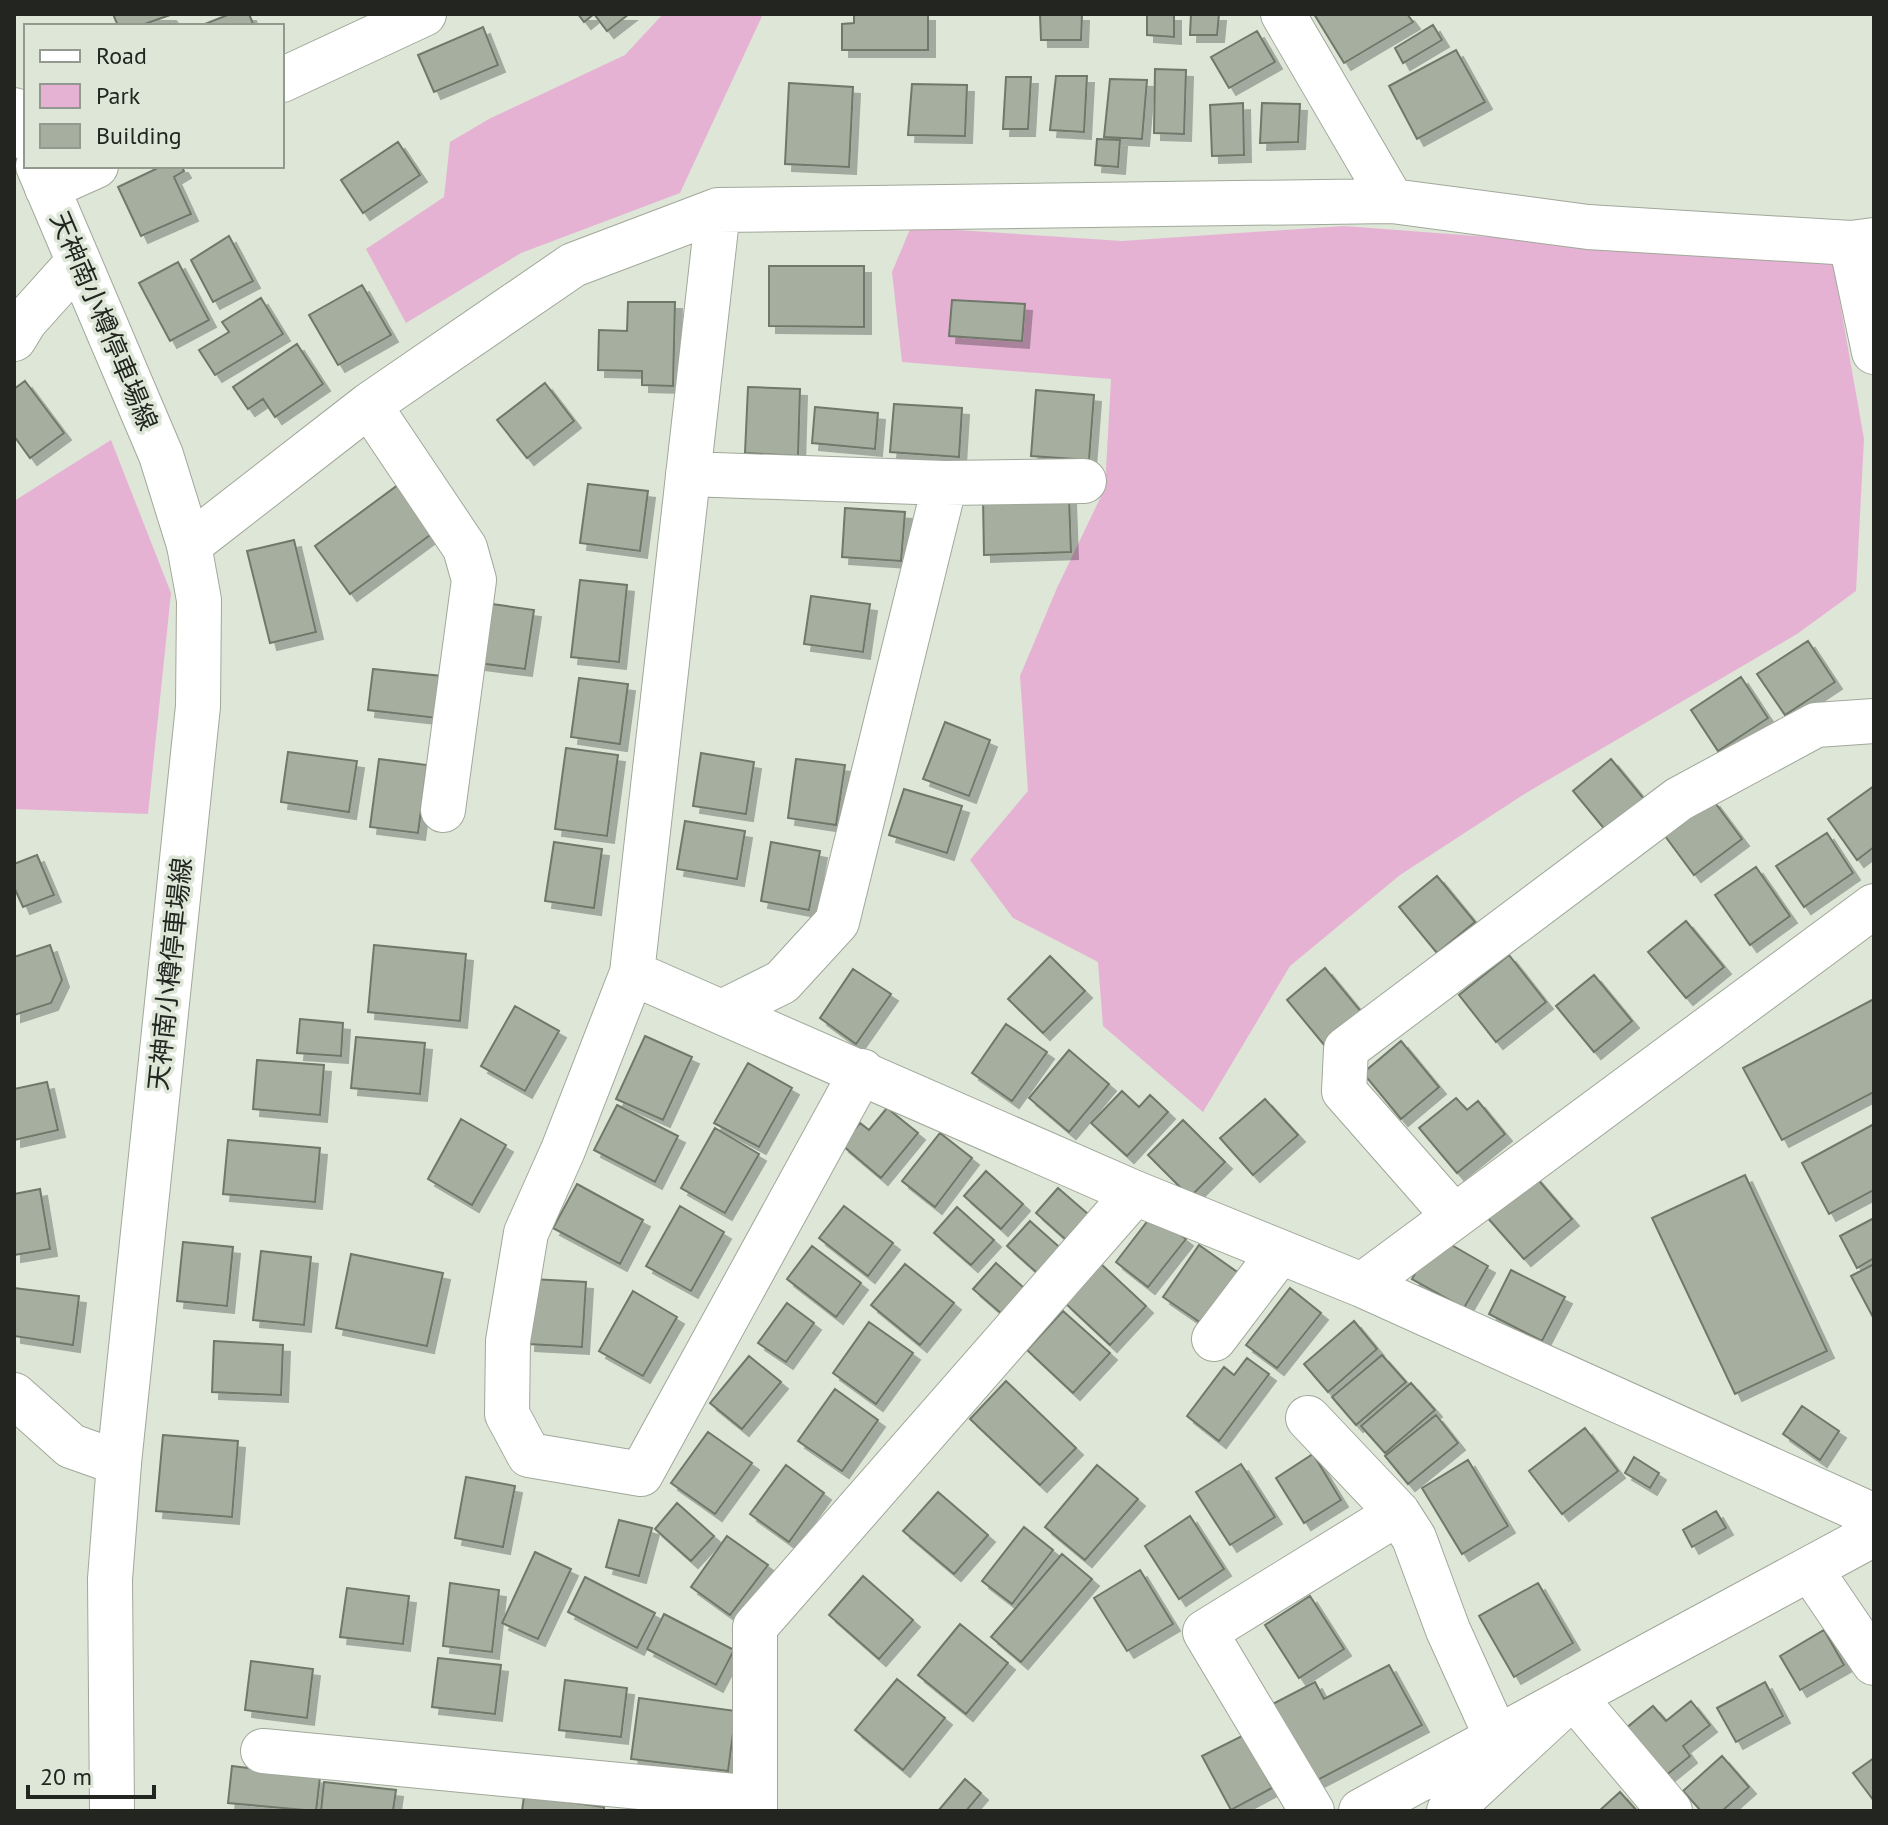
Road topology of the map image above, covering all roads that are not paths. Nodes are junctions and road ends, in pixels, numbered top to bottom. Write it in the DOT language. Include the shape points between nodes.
graph roads {
  1 [pos="424,14"];
  2 [pos="1283,14"];
  3 [pos="284,79"];
  4 [pos="14,110"];
  5 [pos="24,133"];
  6 [pos="66,168"];
  7 [pos="37,170"];
  8 [pos="1392,201"];
  9 [pos="718,210"];
  10 [pos="1863,241"];
  11 [pos="78,262"];
  12 [pos="14,339"];
  13 [pos="1874,352"];
  14 [pos="369,405"];
  15 [pos="688,474"];
  16 [pos="1084,481"];
  17 [pos="945,483"];
  18 [pos="189,545"];
  19 [pos="1874,721"];
  20 [pos="443,810"];
  21 [pos="1874,906"];
  22 [pos="632,973"];
  23 [pos="722,1012"];
  24 [pos="862,1071"];
  25 [pos="1135,1193"];
  26 [pos="1453,1215"];
  27 [pos="1280,1252"];
  28 [pos="1362,1285"];
  29 [pos="1214,1339"];
  30 [pos="14,1395"];
  31 [pos="1308,1418"];
  32 [pos="119,1463"];
  33 [pos="1398,1513"];
  34 [pos="1874,1516"];
  35 [pos="1874,1534"];
  36 [pos="1810,1569"];
  37 [pos="1874,1663"];
  38 [pos="1573,1696"];
  39 [pos="1496,1736"];
  40 [pos="263,1751"];
  41 [pos="755,1804"];
  42 [pos="112,1811"];
  43 [pos="1312,1811"];
  44 [pos="1361,1811"];
  45 [pos="1449,1811"];
  46 [pos="1670,1811"];
  1 -- 3 [label="street"];
  2 -- 8 [label="street"];
  4 -- 5 [label="street"];
  6 -- 7 [label="street"];
  7 -- 11 [label="street, 天神南小樽停車場線"];
  8 -- 9 [label="street"];
  8 -- 10 [label="street" via="1588,227"];
  9 -- 14 [label="street" via="573,265"];
  9 -- 15 [label="street"];
  10 -- 13 [label="street"];
  11 -- 12 [label="street"];
  11 -- 18 [label="street, 天神南小樽停車場線" via="161,455"];
  14 -- 18 [label="street"];
  14 -- 20 [label="street" via="465,548 474,580"];
  15 -- 17 [label="street"];
  15 -- 22 [label="street"];
  16 -- 17 [label="street"];
  17 -- 23 [label="street" via="837,922 782,982"];
  18 -- 32 [label="street, 天神南小樽停車場線" via="199,600 198,706"];
  19 -- 26 [label="street" via="1816,725 1679,799 1346,1049 1344,1091"];
  21 -- 26 [label="street"];
  22 -- 23 [label="street"];
  22 -- 24 [label="street" via="526,1233 508,1341 507,1414 529,1455 641,1474"];
  23 -- 24 [label="street"];
  24 -- 25 [label="street"];
  25 -- 27 [label="street"];
  25 -- 41 [label="street" via="755,1627"];
  26 -- 28 [label="street"];
  27 -- 28 [label="street"];
  27 -- 29 [label="street"];
  28 -- 34 [label="street"];
  30 -- 32 [label="street" via="71,1446"];
  31 -- 33 [label="street"];
  32 -- 42 [label="street, 天神南小樽停車場線" via="110,1579"];
  33 -- 39 [label="street" via="1414,1538"];
  33 -- 43 [label="street" via="1205,1632"];
  35 -- 36 [label="street"];
  36 -- 37 [label="street"];
  36 -- 38 [label="street"];
  38 -- 39 [label="street"];
  38 -- 45 [label="street"];
  38 -- 46 [label="street"];
  39 -- 44 [label="street"];
  40 -- 41 [label="street"];
}
